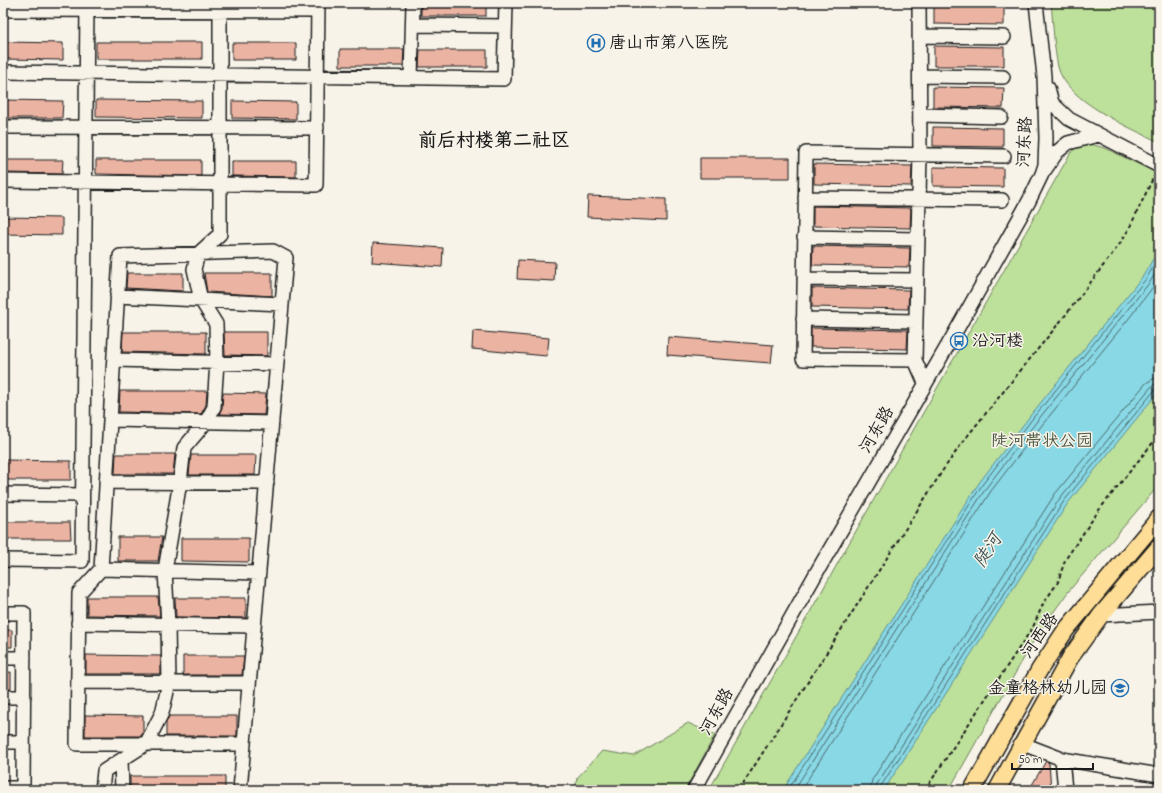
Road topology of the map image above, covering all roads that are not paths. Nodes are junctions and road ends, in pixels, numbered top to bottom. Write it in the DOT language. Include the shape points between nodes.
graph roads {
  1 [pos="413,3"];
  2 [pos="506,3"];
  3 [pos="919,3"];
  4 [pos="1036,3"];
  5 [pos="87,7"];
  6 [pos="220,7"];
  7 [pos="318,7"];
  8 [pos="3,10"];
  9 [pos="413,25"];
  10 [pos="505,26"];
  11 [pos="919,36"];
  12 [pos="1004,37"];
  13 [pos="3,72"];
  14 [pos="86,73"];
  15 [pos="220,75"];
  16 [pos="317,76"];
  17 [pos="920,76"];
  18 [pos="1044,76"];
  19 [pos="1003,77"];
  20 [pos="411,78"];
  21 [pos="920,115"];
  22 [pos="1002,117"];
  23 [pos="3,127"];
  24 [pos="86,127"];
  25 [pos="220,128"];
  26 [pos="317,128"];
  27 [pos="1098,135"];
  28 [pos="920,155"];
  29 [pos="1004,156"];
  30 [pos="1159,166"];
  31 [pos="1042,174"];
  32 [pos="3,181"];
  33 [pos="85,183"];
  34 [pos="220,184"];
  35 [pos="805,198"];
  36 [pos="919,199"];
  37 [pos="1002,200"];
  38 [pos="804,237"];
  39 [pos="918,239"];
  40 [pos="198,254"];
  41 [pos="804,279"];
  42 [pos="917,280"];
  43 [pos="117,296"];
  44 [pos="201,300"];
  45 [pos="282,304"];
  46 [pos="803,319"];
  47 [pos="916,321"];
  48 [pos="114,360"];
  49 [pos="915,360"];
  50 [pos="217,362"];
  51 [pos="277,364"];
  52 [pos="925,383"];
  53 [pos="110,420"];
  54 [pos="206,422"];
  55 [pos="272,423"];
  56 [pos="106,482"];
  57 [pos="180,482"];
  58 [pos="267,483"];
  59 [pos="3,494"];
  60 [pos="82,495"];
  61 [pos="1159,518"];
  62 [pos="1159,547"];
  63 [pos="3,560"];
  64 [pos="101,569"];
  65 [pos="165,570"];
  66 [pos="259,573"];
  67 [pos="1159,612"];
  68 [pos="3,613"];
  69 [pos="1101,615"];
  70 [pos="78,623"];
  71 [pos="168,625"];
  72 [pos="254,626"];
  73 [pos="3,658"];
  74 [pos="24,658"];
  75 [pos="78,682"];
  76 [pos="169,683"];
  77 [pos="249,683"];
  78 [pos="3,697"];
  79 [pos="24,697"];
  80 [pos="3,742"];
  81 [pos="23,742"];
  82 [pos="146,744"];
  83 [pos="244,744"];
  84 [pos="1023,744"];
  85 [pos="1062,759"];
  86 [pos="121,760"];
  87 [pos="1159,775"];
  88 [pos="3,788"];
  89 [pos="102,790"];
  90 [pos="122,790"];
  91 [pos="240,790"];
  92 [pos="694,790"];
  93 [pos="972,790"];
  94 [pos="998,790"];
  95 [pos="1065,790"];
  1 -- 9 [label="street"];
  2 -- 10 [label="street"];
  3 -- 11 [label="street"];
  4 -- 18 [label="street, 河东路"];
  5 -- 6 [label="street"];
  5 -- 8 [label="street"];
  5 -- 14 [label="street"];
  6 -- 7 [label="street"];
  6 -- 15 [label="street"];
  7 -- 16 [label="street"];
  9 -- 10 [label="street"];
  9 -- 20 [label="street"];
  10 -- 20 [label="street" via="504,79"];
  11 -- 12 [label="street"];
  11 -- 17 [label="street"];
  13 -- 14 [label="street"];
  14 -- 15 [label="street"];
  14 -- 24 [label="street"];
  15 -- 16 [label="street"];
  15 -- 25 [label="street"];
  16 -- 20 [label="street"];
  16 -- 26 [label="street"];
  17 -- 19 [label="street"];
  17 -- 21 [label="street"];
  18 -- 27 [label="street, 河东路" via="1052,103 1069,119"];
  18 -- 31 [label="street, 河东路" via="1046,138"];
  21 -- 22 [label="street"];
  21 -- 28 [label="street"];
  23 -- 24 [label="street"];
  24 -- 25 [label="street"];
  24 -- 33 [label="street"];
  25 -- 26 [label="street"];
  25 -- 34 [label="street"];
  26 -- 34 [label="street" via="316,185"];
  27 -- 30 [label="street, 河东路"];
  27 -- 31 [label="street" via="1068,143 1057,152"];
  28 -- 29 [label="street"];
  28 -- 35 [label="street" via="806,153"];
  28 -- 36 [label="street"];
  31 -- 52 [label="street, 河东路"];
  32 -- 33 [label="street"];
  33 -- 34 [label="street"];
  33 -- 60 [label="street"];
  34 -- 40 [label="street" via="220,234"];
  35 -- 36 [label="street"];
  35 -- 38 [label="street"];
  36 -- 37 [label="street"];
  36 -- 39 [label="street"];
  38 -- 39 [label="street"];
  38 -- 41 [label="street"];
  39 -- 42 [label="street"];
  40 -- 43 [label="street" via="120,256"];
  40 -- 44 [label="street" via="194,269"];
  40 -- 45 [label="street" via="273,251 286,258"];
  41 -- 42 [label="street"];
  41 -- 46 [label="street"];
  42 -- 47 [label="street"];
  43 -- 44 [label="street"];
  43 -- 48 [label="street"];
  44 -- 45 [label="street"];
  44 -- 50 [label="street" via="216,324"];
  45 -- 51 [label="street"];
  46 -- 47 [label="street"];
  46 -- 49 [label="street" via="803,359"];
  47 -- 49 [label="street"];
  48 -- 50 [label="street"];
  48 -- 53 [label="street"];
  49 -- 52 [label="street"];
  50 -- 51 [label="street"];
  50 -- 54 [label="street" via="214,407"];
  51 -- 55 [label="street"];
  52 -- 92 [label="street, 河东路"];
  53 -- 54 [label="street"];
  53 -- 56 [label="street"];
  54 -- 55 [label="street"];
  54 -- 57 [label="street" via="184,448"];
  55 -- 58 [label="street"];
  56 -- 57 [label="street"];
  56 -- 64 [label="street"];
  57 -- 58 [label="street"];
  57 -- 65 [label="street"];
  58 -- 66 [label="street"];
  59 -- 60 [label="street"];
  60 -- 63 [label="street" via="82,561"];
  61 -- 93 [label="main road, 河西路" via="1065,631 1040,669"];
  62 -- 69 [label="main road"];
  64 -- 65 [label="street"];
  64 -- 70 [label="street" via="79,593"];
  65 -- 66 [label="street"];
  65 -- 71 [label="street"];
  66 -- 72 [label="street"];
  67 -- 69 [label="street"];
  68 -- 74 [label="street" via="24,613"];
  69 -- 84 [label="main road" via="1070,658"];
  70 -- 71 [label="street"];
  70 -- 75 [label="street"];
  71 -- 72 [label="street"];
  71 -- 76 [label="street"];
  72 -- 77 [label="street"];
  73 -- 74 [label="street"];
  74 -- 79 [label="street"];
  75 -- 76 [label="street"];
  75 -- 82 [label="street" via="77,744"];
  76 -- 77 [label="street"];
  76 -- 82 [label="street" via="162,713"];
  77 -- 83 [label="street"];
  78 -- 79 [label="street"];
  79 -- 81 [label="street"];
  80 -- 81 [label="street"];
  81 -- 88 [label="street" via="23,788"];
  82 -- 83 [label="street"];
  82 -- 86 [label="street"];
  83 -- 91 [label="street"];
  84 -- 85 [label="street"];
  84 -- 94 [label="main road"];
  85 -- 87 [label="street"];
  85 -- 95 [label="street"];
  86 -- 89 [label="street" via="104,771"];
  86 -- 90 [label="street"];
}
